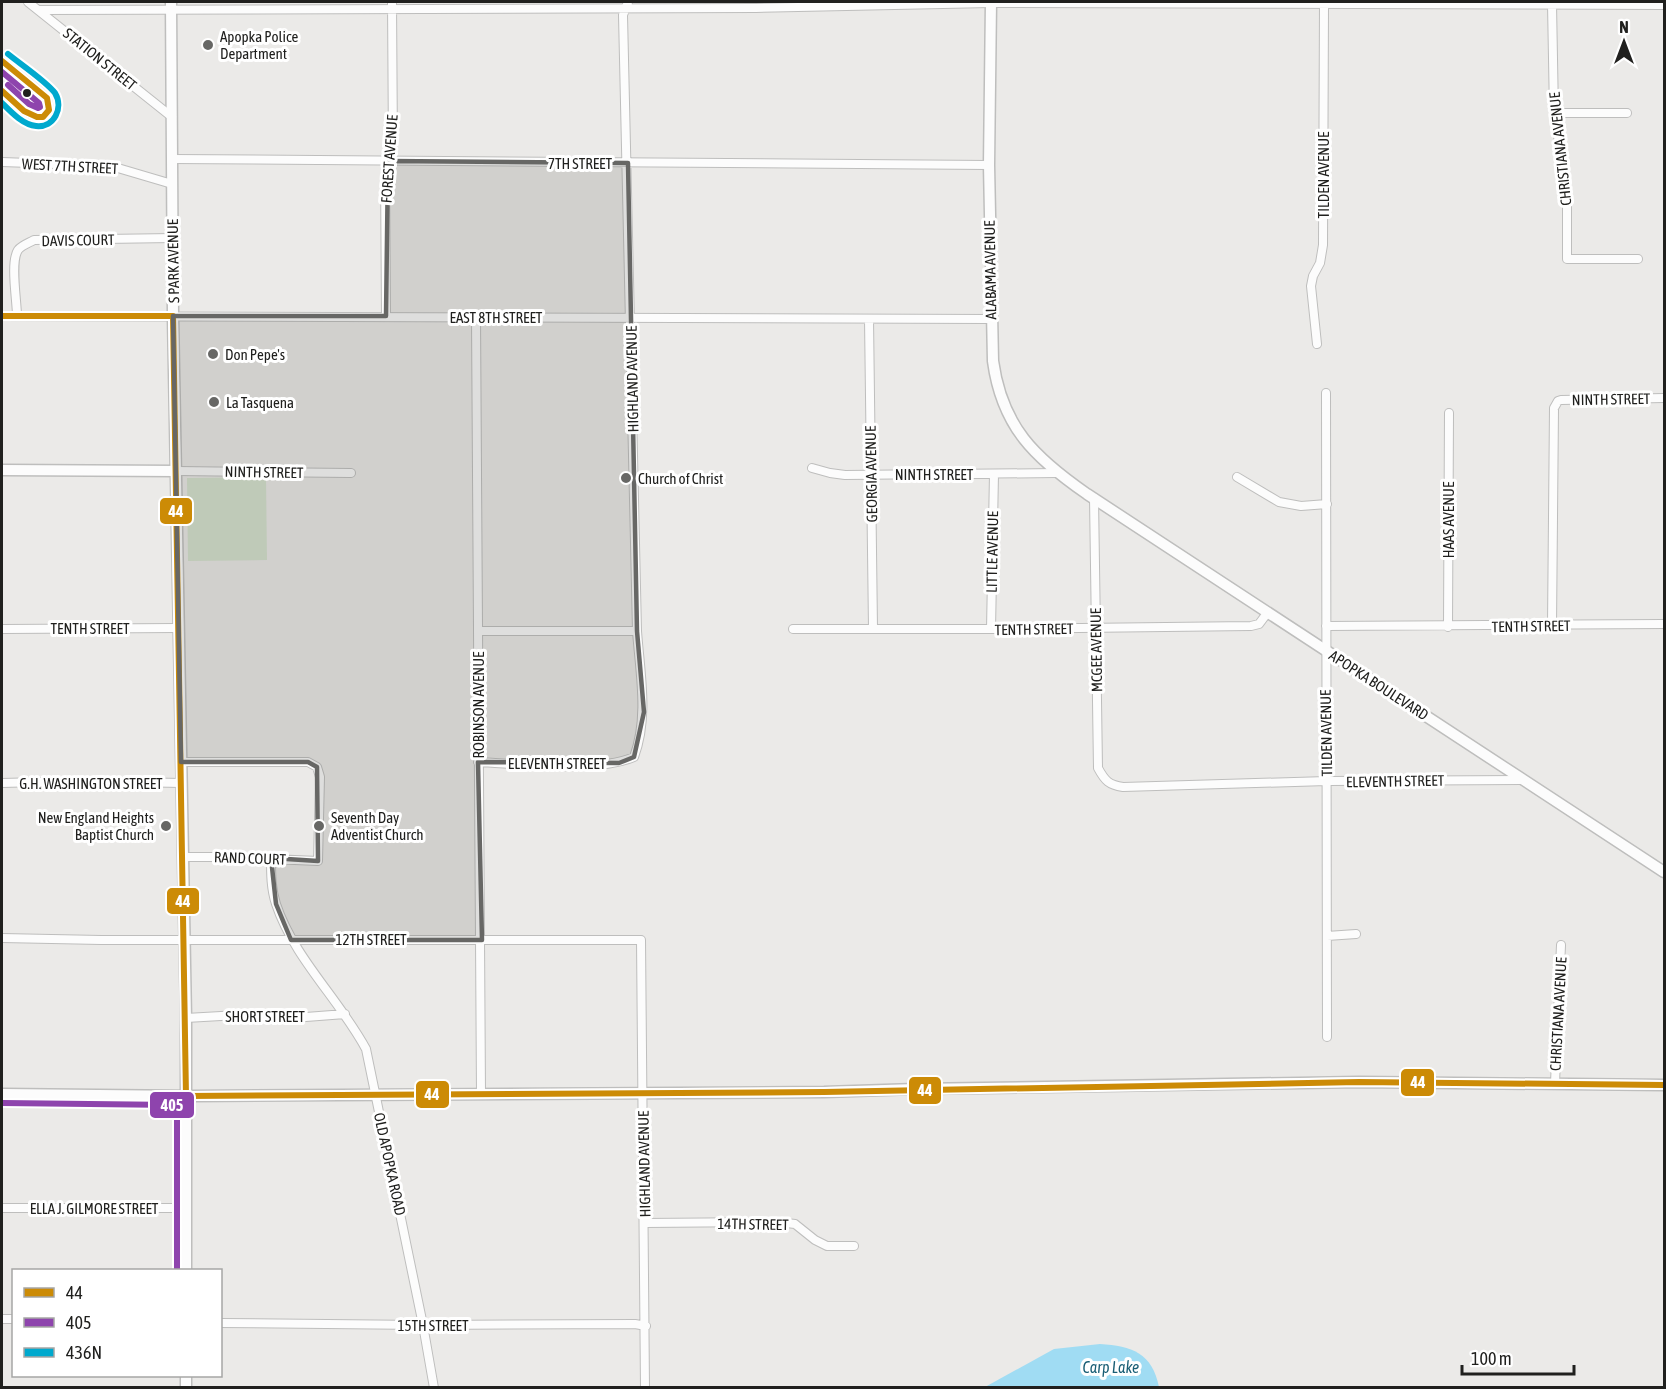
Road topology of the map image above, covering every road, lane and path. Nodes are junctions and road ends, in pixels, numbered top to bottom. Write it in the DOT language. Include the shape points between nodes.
graph roads {
  1 [pos="28,2"];
  2 [pos="991,2"];
  3 [pos="1153,3"];
  4 [pos="1324,4"];
  5 [pos="1551,4"];
  6 [pos="392,5"];
  7 [pos="627,5"];
  8 [pos="755,5"];
  9 [pos="1665,5"];
  10 [pos="171,6"];
  11 [pos="39,10"];
  12 [pos="1554,113"];
  13 [pos="1627,113"];
  14 [pos="172,117"];
  15 [pos="171,159"];
  16 [pos="388,161"];
  17 [pos="2,162"];
  18 [pos="628,163"];
  19 [pos="989,165"];
  20 [pos="172,184"];
  21 [pos="173,238"];
  22 [pos="1638,259"];
  23 [pos="2,316"];
  24 [pos="17,316"];
  25 [pos="173,316"];
  26 [pos="386,316"];
  27 [pos="476,317"];
  28 [pos="631,318"];
  29 [pos="869,319"];
  30 [pos="991,319"];
  31 [pos="1317,344"];
  32 [pos="1326,393"];
  33 [pos="1665,398"];
  34 [pos="1449,413"];
  35 [pos="812,468"];
  36 [pos="2,470"];
  37 [pos="177,471"];
  38 [pos="351,473"];
  39 [pos="1057,473"];
  40 [pos="871,474"];
  41 [pos="994,474"];
  42 [pos="1237,477"];
  43 [pos="1094,498"];
  44 [pos="1327,504"];
  45 [pos="1268,612"];
  46 [pos="1665,624"];
  47 [pos="1326,626"];
  48 [pos="1552,626"];
  49 [pos="1096,627"];
  50 [pos="1448,627"];
  51 [pos="2,628"];
  52 [pos="178,628"];
  53 [pos="873,628"];
  54 [pos="793,629"];
  55 [pos="990,629"];
  56 [pos="478,631"];
  57 [pos="637,632"];
  58 [pos="1325,649"];
  59 [pos="634,757"];
  60 [pos="181,762"];
  61 [pos="478,762"];
  62 [pos="1524,780"];
  63 [pos="1327,781"];
  64 [pos="2,783"];
  65 [pos="181,783"];
  66 [pos="1123,787"];
  67 [pos="182,857"];
  68 [pos="271,858"];
  69 [pos="1665,872"];
  70 [pos="1356,934"];
  71 [pos="1327,936"];
  72 [pos="2,938"];
  73 [pos="184,940"];
  74 [pos="291,940"];
  75 [pos="482,940"];
  76 [pos="641,940"];
  77 [pos="1561,945"];
  78 [pos="345,1014"];
  79 [pos="186,1018"];
  80 [pos="1327,1037"];
  81 [pos="1555,1083"];
  82 [pos="1665,1085"];
  83 [pos="643,1092"];
  84 [pos="2,1094"];
  85 [pos="481,1094"];
  86 [pos="375,1095"];
  87 [pos="186,1096"];
  88 [pos="2,1208"];
  89 [pos="186,1208"];
  90 [pos="645,1223"];
  91 [pos="854,1246"];
  92 [pos="186,1269"];
  93 [pos="222,1323"];
  94 [pos="423,1325"];
  95 [pos="646,1326"];
  96 [pos="434,1388"];
  97 [pos="645,1388"];
  1 -- 11 [label="street, STATION STREET"];
  2 -- 3 [label="street"];
  2 -- 8 [label="street"];
  2 -- 19 [label="street, ALABAMA AVENUE"];
  3 -- 4 [label="street"];
  4 -- 5 [label="street"];
  4 -- 31 [label="street, TILDEN AVENUE" via="1323,245 1311,286"];
  5 -- 9 [label="street"];
  5 -- 12 [label="street, CHRISTIANA AVENUE"];
  6 -- 7 [label="street"];
  6 -- 10 [label="street"];
  6 -- 16 [label="street, FOREST AVENUE" via="393,150"];
  7 -- 8 [label="street"];
  7 -- 18 [label="street, HIGHLAND AVENUE" via="623,15"];
  10 -- 11 [label="street"];
  10 -- 14 [label="street, S PARK AVENUE"];
  11 -- 14 [label="street, STATION STREET"];
  12 -- 13 [label="street"];
  12 -- 22 [label="street, CHRISTIANA AVENUE" via="1567,190 1567,259"];
  14 -- 15 [label="street, S PARK AVENUE"];
  15 -- 16 [label="street, 7TH STREET"];
  15 -- 20 [label="street, S PARK AVENUE"];
  16 -- 18 [label="street, 7TH STREET"];
  16 -- 26 [label="street, FOREST AVENUE"];
  17 -- 20 [label="street, WEST 7TH STREET" via="111,166"];
  18 -- 19 [label="street, 7TH STREET"];
  18 -- 28 [label="street, HIGHLAND AVENUE"];
  19 -- 30 [label="street, ALABAMA AVENUE"];
  20 -- 21 [label="street, S PARK AVENUE"];
  21 -- 24 [label="street, DAVIS COURT" via="34,240 22,246 15,261"];
  21 -- 25 [label="street, S PARK AVENUE"];
  23 -- 24 [label="street, EAST 8TH STREET"];
  24 -- 25 [label="street, EAST 8TH STREET"];
  25 -- 26 [label="street, EAST 8TH STREET"];
  25 -- 37 [label="street, S PARK AVENUE"];
  26 -- 27 [label="street, EAST 8TH STREET"];
  27 -- 28 [label="street, EAST 8TH STREET"];
  27 -- 56 [label="street, ROBINSON AVENUE"];
  28 -- 29 [label="street, EAST 8TH STREET"];
  28 -- 57 [label="street, HIGHLAND AVENUE"];
  29 -- 30 [label="street, EAST 8TH STREET"];
  29 -- 40 [label="street, GEORGIA AVENUE"];
  30 -- 39 [label="street, ALABAMA AVENUE" via="995,373 1005,407 1026,443"];
  32 -- 44 [label="street, TILDEN AVENUE"];
  33 -- 48 [label="street, NINTH STREET" via="1562,399 1554,408"];
  34 -- 50 [label="street, HAAS AVENUE"];
  35 -- 40 [label="street, NINTH STREET" via="830,474"];
  36 -- 37 [label="street"];
  37 -- 38 [label="street, NINTH STREET"];
  37 -- 52 [label="street, S PARK AVENUE"];
  39 -- 41 [label="street, NINTH STREET"];
  39 -- 43 [label="street, ALABAMA AVENUE"];
  40 -- 41 [label="street, NINTH STREET"];
  40 -- 53 [label="street, GEORGIA AVENUE"];
  41 -- 55 [label="street, LITTLE AVENUE"];
  42 -- 44 [label="street" via="1278,502 1301,506"];
  43 -- 45 [label="street, APOPKA BOULEVARD"];
  43 -- 49 [label="street, MCGEE AVENUE"];
  44 -- 47 [label="street, TILDEN AVENUE"];
  45 -- 49 [label="street, TENTH STREET" via="1259,624 1251,626"];
  45 -- 58 [label="street, APOPKA BOULEVARD"];
  46 -- 48 [label="street, TENTH STREET"];
  47 -- 50 [label="street, TENTH STREET"];
  47 -- 58 [label="street, TILDEN AVENUE"];
  48 -- 50 [label="street, TENTH STREET"];
  49 -- 55 [label="street, TENTH STREET"];
  49 -- 66 [label="street, MCGEE AVENUE" via="1098,768 1104,780"];
  51 -- 52 [label="street, TENTH STREET"];
  52 -- 60 [label="street, S PARK AVENUE"];
  53 -- 54 [label="street, TENTH STREET"];
  53 -- 55 [label="street, TENTH STREET"];
  56 -- 57 [label="street"];
  56 -- 61 [label="street, ROBINSON AVENUE"];
  57 -- 59 [label="street, HIGHLAND AVENUE" via="644,712"];
  58 -- 62 [label="street, APOPKA BOULEVARD"];
  58 -- 63 [label="street, TILDEN AVENUE"];
  59 -- 61 [label="street, ELEVENTH STREET" via="619,763 559,766"];
  60 -- 65 [label="street, S PARK AVENUE"];
  60 -- 68 [label="street, RAND COURT" via="308,762 317,767 318,861"];
  61 -- 75 [label="street, ROBINSON AVENUE"];
  62 -- 63 [label="street, ELEVENTH STREET"];
  62 -- 69 [label="street, APOPKA BOULEVARD"];
  63 -- 66 [label="street, ELEVENTH STREET"];
  63 -- 71 [label="street, TILDEN AVENUE"];
  64 -- 65 [label="street, G.H. WASHINGTON STREET"];
  65 -- 67 [label="street, S PARK AVENUE"];
  67 -- 68 [label="street, RAND COURT"];
  67 -- 73 [label="street, S PARK AVENUE"];
  68 -- 74 [label="street, OLD APOPKA ROAD" via="276,904"];
  70 -- 71 [label="street"];
  71 -- 80 [label="street, TILDEN AVENUE"];
  72 -- 73 [label="street, 12TH STREET"];
  73 -- 74 [label="street, 12TH STREET"];
  73 -- 79 [label="street, S PARK AVENUE"];
  74 -- 75 [label="street, 12TH STREET"];
  74 -- 78 [label="street, OLD APOPKA ROAD"];
  75 -- 76 [label="street, 12TH STREET"];
  75 -- 85 [label="street, ROBINSON AVENUE"];
  76 -- 83 [label="street, HIGHLAND AVENUE"];
  77 -- 81 [label="street, CHRISTIANA AVENUE"];
  78 -- 79 [label="street, SHORT STREET"];
  78 -- 86 [label="street, OLD APOPKA ROAD" via="366,1049"];
  79 -- 87 [label="street, S PARK AVENUE"];
  81 -- 82 [label="street"];
  81 -- 83 [label="street"];
  83 -- 85 [label="street"];
  83 -- 90 [label="street, HIGHLAND AVENUE"];
  84 -- 87 [label="street"];
  85 -- 86 [label="street"];
  86 -- 87 [label="street"];
  86 -- 94 [label="street, OLD APOPKA ROAD"];
  87 -- 89 [label="street, S PARK AVENUE"];
  88 -- 89 [label="street, ELLA J. GILMORE STREET"];
  89 -- 92 [label="street, S PARK AVENUE"];
  90 -- 91 [label="street, 14TH STREET" via="778,1222 795,1224 827,1246"];
  90 -- 95 [label="street, HIGHLAND AVENUE"];
  93 -- 94 [label="street, 15TH STREET"];
  94 -- 95 [label="street, 15TH STREET"];
  94 -- 96 [label="street, OLD APOPKA ROAD"];
  95 -- 97 [label="street, HIGHLAND AVENUE"];
}
